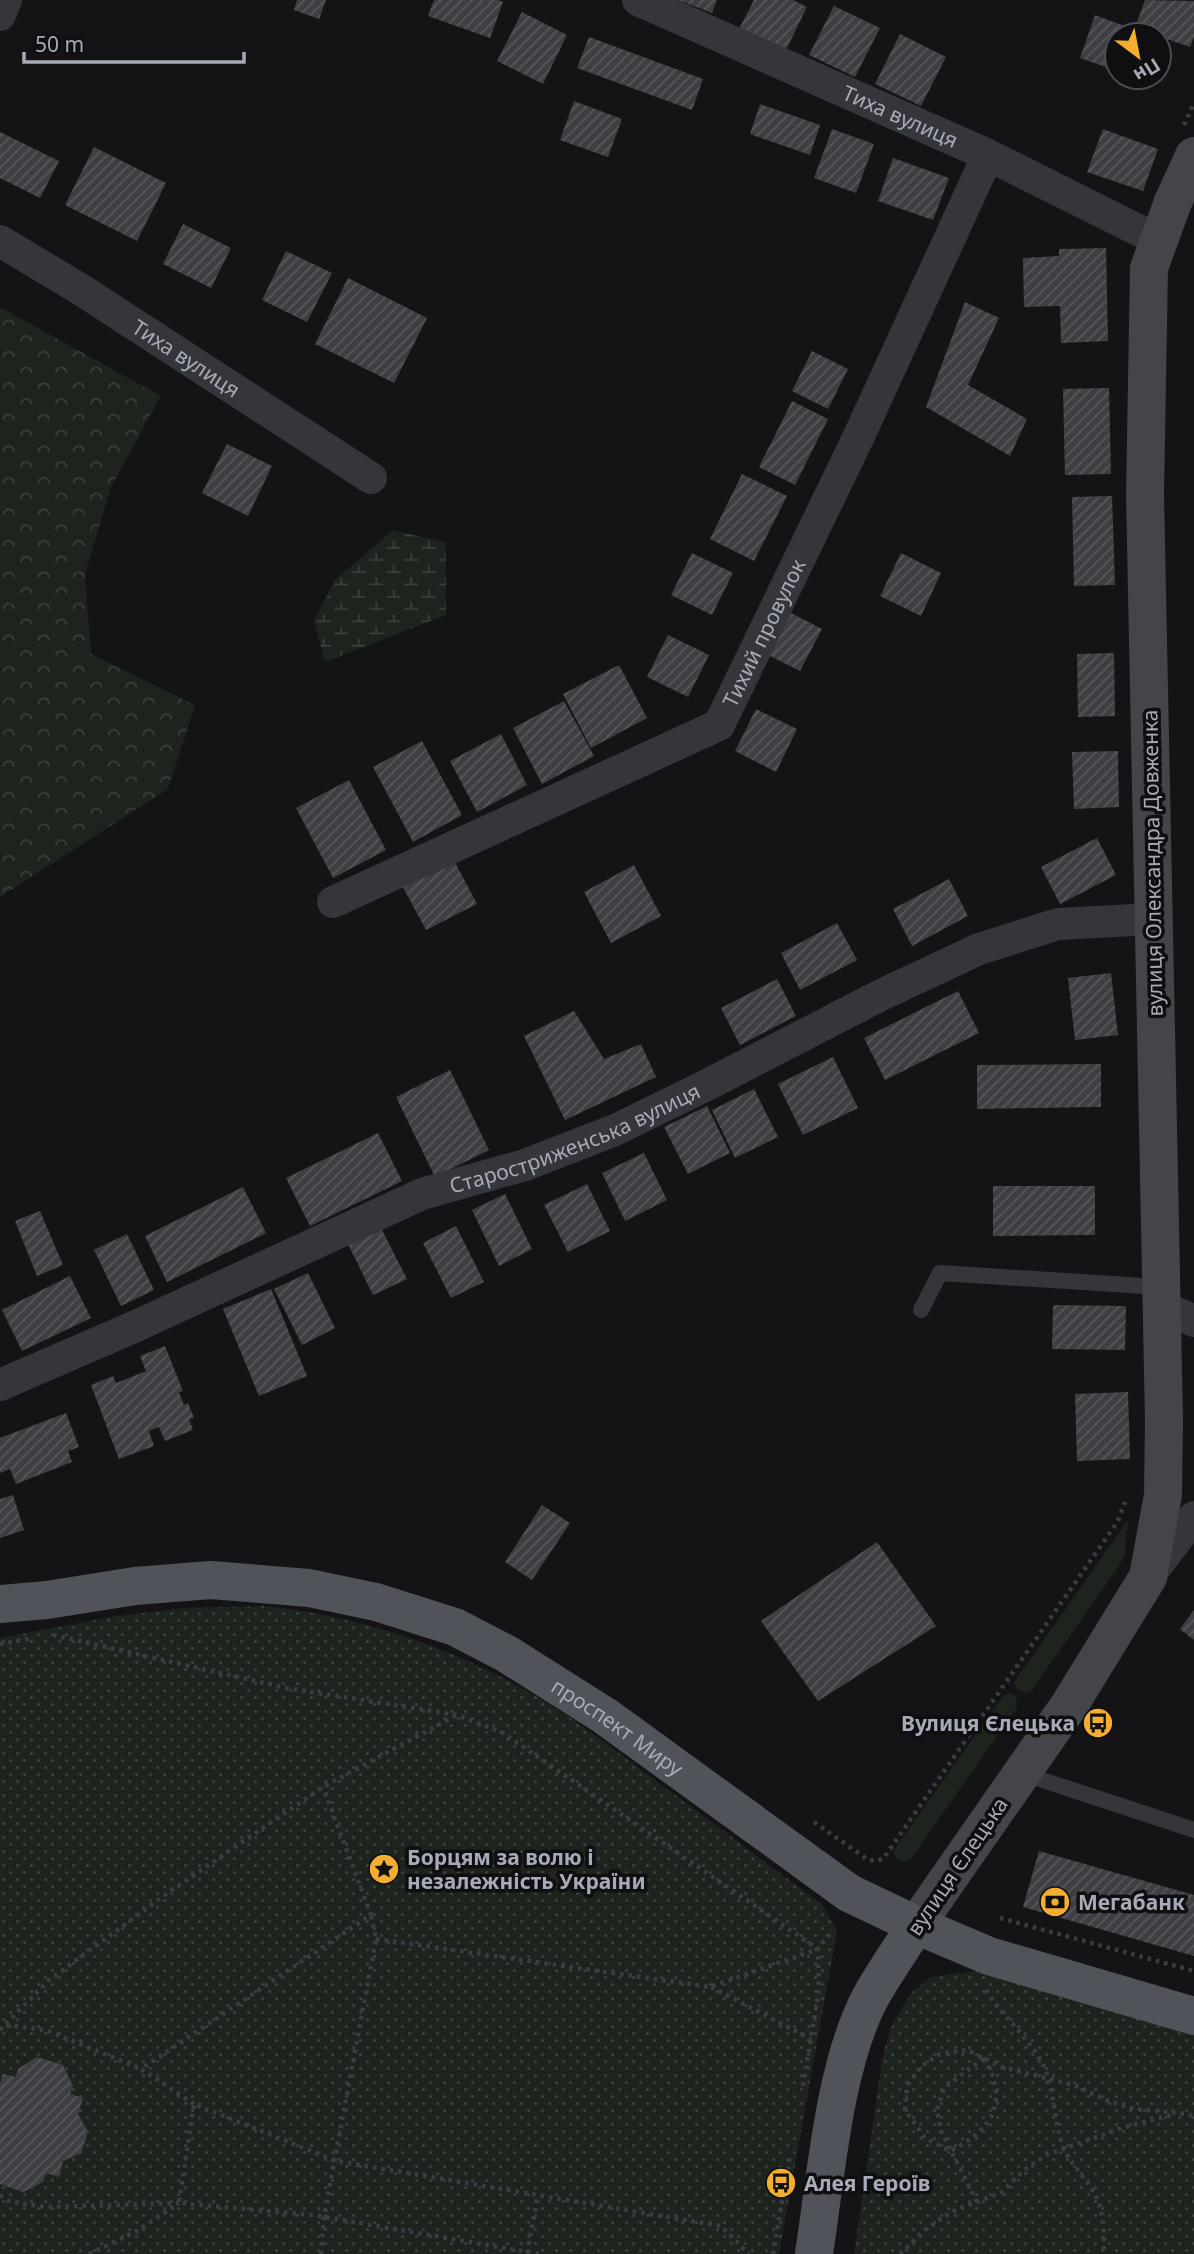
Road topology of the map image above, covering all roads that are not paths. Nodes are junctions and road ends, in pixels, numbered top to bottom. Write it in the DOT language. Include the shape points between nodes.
graph roads {
  1 [pos="6,0"];
  2 [pos="638,0"];
  3 [pos="0,15"];
  4 [pos="1189,141"];
  5 [pos="988,155"];
  6 [pos="1159,239"];
  7 [pos="0,241"];
  8 [pos="370,478"];
  9 [pos="333,902"];
  10 [pos="1153,919"];
  11 [pos="1171,1305"];
  12 [pos="921,1310"];
  13 [pos="0,1385"];
  14 [pos="1194,1517"];
  15 [pos="1148,1577"];
  16 [pos="0,1604"];
  17 [pos="0,1612"];
  18 [pos="46,1624"];
  19 [pos="1021,1773"];
  20 [pos="1194,1830"];
  21 [pos="916,1925"];
  22 [pos="1194,2016"];
  23 [pos="814,2254"];
  1 -- 3 [label="street"];
  2 -- 5 [label="street, Тиха вулиця"];
  4 -- 6 [label="main road, вулиця Олександра Довженка"];
  5 -- 6 [label="street, Тиха вулиця"];
  5 -- 9 [label="street, Тихий провулок" via="719,725"];
  6 -- 10 [label="main road, вулиця Олександра Довженка" via="1149,268 1145,494"];
  7 -- 8 [label="street, Тиха вулиця"];
  10 -- 11 [label="main road, вулиця Олександра Довженка"];
  10 -- 13 [label="street, Старостриженська вулиця" via="1058,923 979,949 615,1130 525,1165 422,1194"];
  11 -- 12 [label="lane" via="940,1273"];
  11 -- 15 [label="main road, вулиця Олександра Довженка" via="1163,1495"];
  14 -- 15 [label="street, вулиця Єлецька"];
  15 -- 19 [label="main road, вулиця Єлецька" via="1070,1704"];
  16 -- 18 [label="main road, проспект Миру"];
  17 -- 18 [label="main road"];
  18 -- 21 [label="main road, проспект Миру" via="135,1586 211,1580 309,1588 376,1602 455,1627 605,1716 849,1893"];
  19 -- 20 [label="lane"];
  19 -- 21 [label="main road, вулиця Єлецька"];
  21 -- 22 [label="main road, проспект Миру" via="989,1956"];
  21 -- 23 [label="main road, вулиця Єлецька" via="870,1999 854,2039 838,2101"];
}
